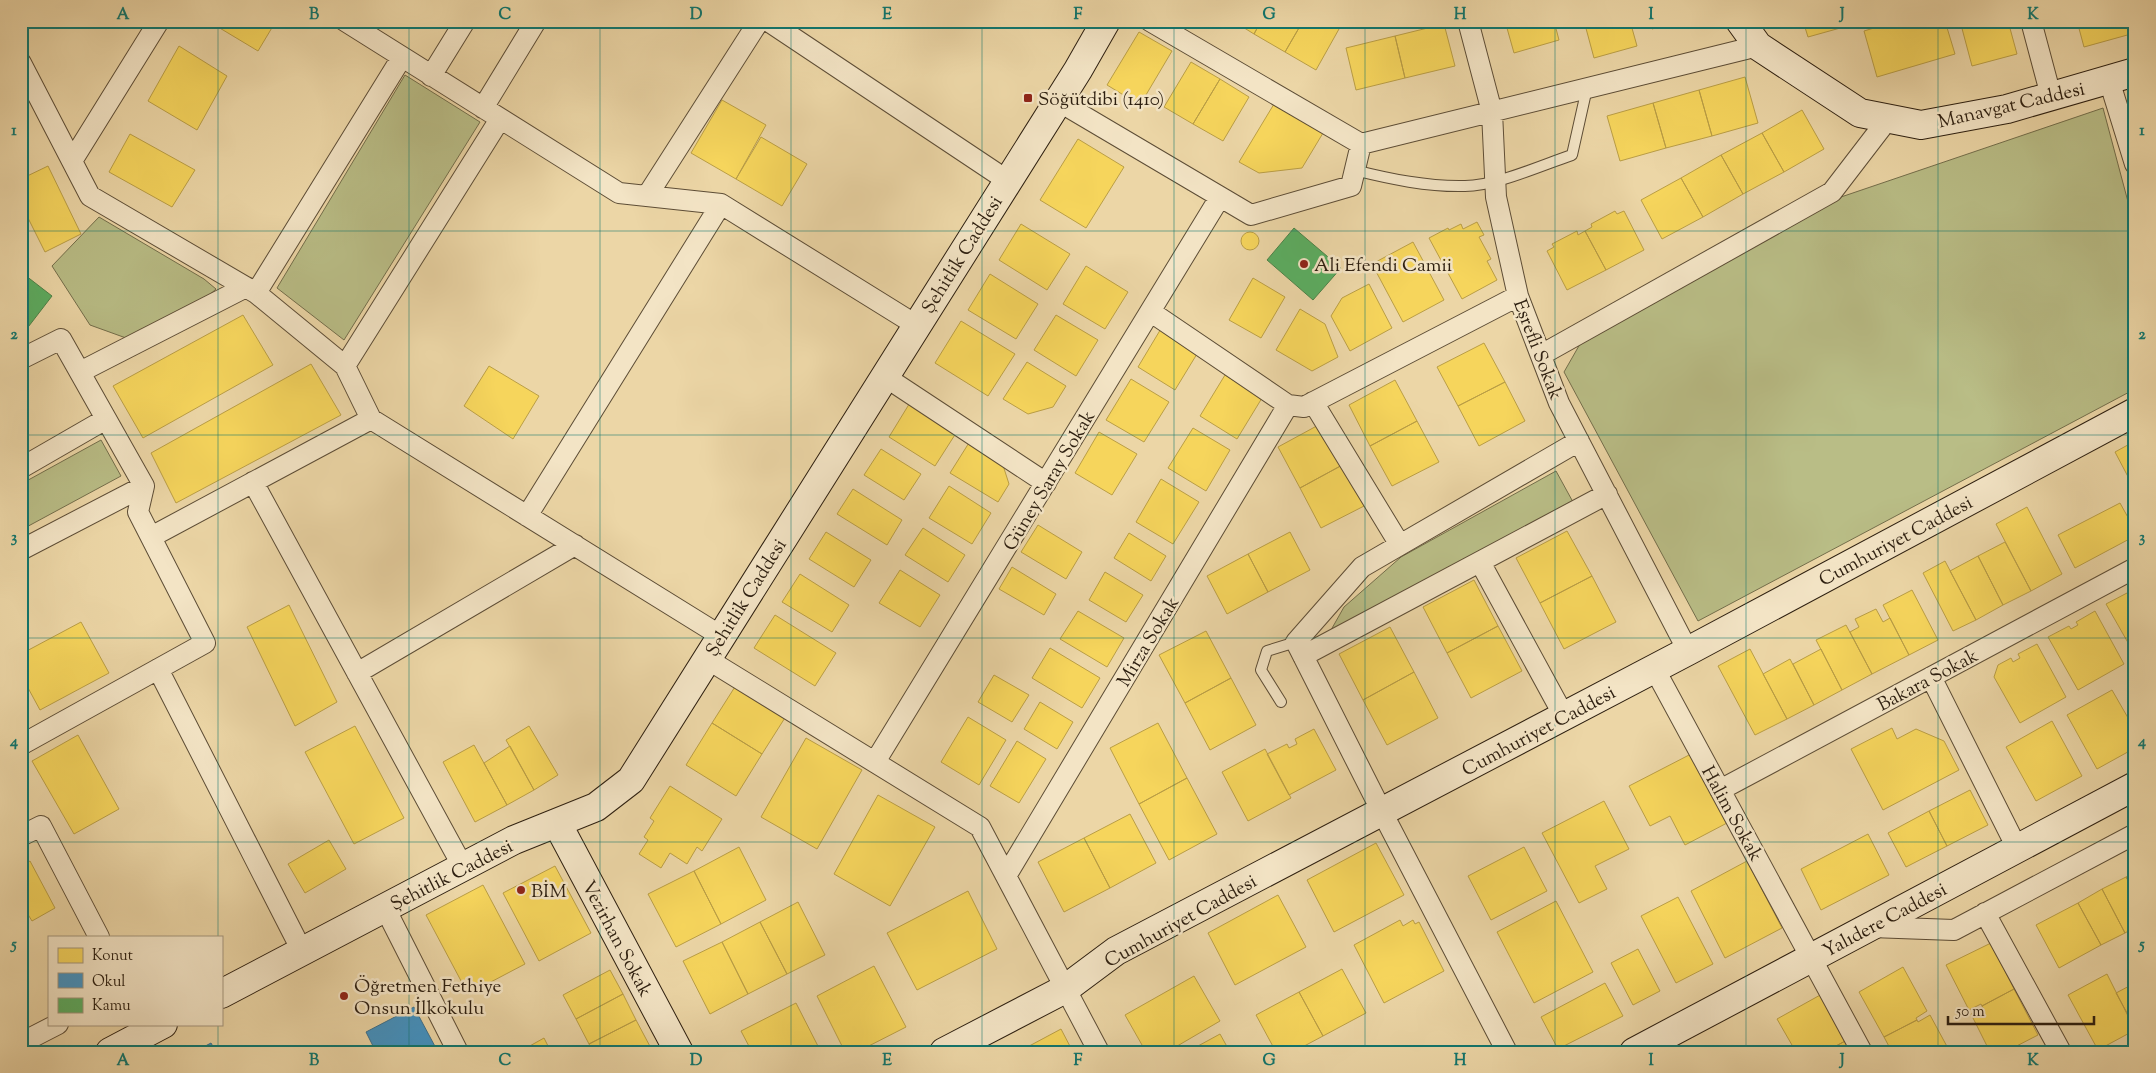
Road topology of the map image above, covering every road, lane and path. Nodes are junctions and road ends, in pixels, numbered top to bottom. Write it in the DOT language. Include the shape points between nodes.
graph roads {
  1 [pos="159,21"];
  2 [pos="345,21"];
  3 [pos="465,21"];
  4 [pos="536,21"];
  5 [pos="759,21"];
  6 [pos="768,21"];
  7 [pos="1150,21"];
  8 [pos="1468,21"];
  9 [pos="1740,21"];
  10 [pos="2031,21"];
  11 [pos="1101,23"];
  12 [pos="1758,46"];
  13 [pos="402,57"];
  14 [pos="21,63"];
  15 [pos="2135,72"];
  16 [pos="431,76"];
  17 [pos="2109,80"];
  18 [pos="1587,88"];
  19 [pos="2051,96"];
  20 [pos="1058,101"];
  21 [pos="1492,112"];
  22 [pos="492,114"];
  23 [pos="1888,119"];
  24 [pos="1361,144"];
  25 [pos="72,161"];
  26 [pos="2135,164"];
  27 [pos="1354,170"];
  28 [pos="1008,181"];
  29 [pos="1495,181"];
  30 [pos="647,196"];
  31 [pos="1220,197"];
  32 [pos="720,204"];
  33 [pos="251,290"];
  34 [pos="1518,296"];
  35 [pos="1150,312"];
  36 [pos="916,325"];
  37 [pos="1541,354"];
  38 [pos="21,359"];
  39 [pos="345,366"];
  40 [pos="80,372"];
  41 [pos="884,376"];
  42 [pos="1313,402"];
  43 [pos="1288,405"];
  44 [pos="2135,412"];
  45 [pos="106,419"];
  46 [pos="371,419"];
  47 [pos="1579,441"];
  48 [pos="21,468"];
  49 [pos="253,482"];
  50 [pos="1046,482"];
  51 [pos="144,486"];
  52 [pos="1607,494"];
  53 [pos="527,516"];
  54 [pos="151,537"];
  55 [pos="575,545"];
  56 [pos="1400,545"];
  57 [pos="21,550"];
  58 [pos="1480,562"];
  59 [pos="2135,568"];
  60 [pos="721,636"];
  61 [pos="1300,649"];
  62 [pos="1688,650"];
  63 [pos="707,659"];
  64 [pos="1654,668"];
  65 [pos="158,669"];
  66 [pos="357,673"];
  67 [pos="1931,677"];
  68 [pos="1281,702"];
  69 [pos="1564,716"];
  70 [pos="21,745"];
  71 [pos="875,762"];
  72 [pos="2135,786"];
  73 [pos="1720,790"];
  74 [pos="1382,812"];
  75 [pos="557,823"];
  76 [pos="2135,834"];
  77 [pos="21,836"];
  78 [pos="2018,848"];
  79 [pos="463,867"];
  80 [pos="1006,876"];
  81 [pos="385,908"];
  82 [pos="1985,913"];
  83 [pos="1869,927"];
  84 [pos="98,936"];
  85 [pos="302,951"];
  86 [pos="1812,957"];
  87 [pos="1065,989"];
  88 [pos="222,993"];
  89 [pos="54,1026"];
  90 [pos="153,1027"];
  91 [pos="21,1043"];
  92 [pos="1664,1045"];
  93 [pos="110,1052"];
  94 [pos="458,1052"];
  95 [pos="678,1052"];
  96 [pos="944,1052"];
  97 [pos="1099,1052"];
  98 [pos="1507,1052"];
  99 [pos="1634,1052"];
  100 [pos="1862,1052"];
  101 [pos="2061,1052"];
  1 -- 25 [label="street"];
  2 -- 13 [label="street"];
  3 -- 16 [label="street"];
  4 -- 22 [label="street"];
  5 -- 30 [label="street"];
  6 -- 28 [label="street"];
  7 -- 24 [label="street"];
  8 -- 21 [label="street, Eşrefli Sokak"];
  9 -- 12 [label="street, Manavgat Caddesi"];
  10 -- 19 [label="street"];
  11 -- 20 [label="street, Şehitlik Caddesi"];
  12 -- 18 [label="street"];
  12 -- 23 [label="street, Manavgat Caddesi" via="1860,113"];
  13 -- 16 [label="street"];
  13 -- 33 [label="street"];
  14 -- 25 [label="street"];
  15 -- 17 [label="street, Manavgat Caddesi"];
  16 -- 22 [label="street"];
  17 -- 19 [label="street, Manavgat Caddesi"];
  17 -- 26 [label="street"];
  18 -- 21 [label="street"];
  18 -- 29 [label="lane" via="1572,155"];
  19 -- 23 [label="street, Manavgat Caddesi" via="1921,125"];
  20 -- 28 [label="street, Şehitlik Caddesi"];
  20 -- 31 [label="street"];
  21 -- 24 [label="street"];
  21 -- 29 [label="street, Eşrefli Sokak"];
  22 -- 30 [label="street" via="620,193"];
  22 -- 39 [label="street"];
  23 -- 37 [label="street" via="1832,192"];
  24 -- 27 [label="street"];
  25 -- 33 [label="street" via="90,196"];
  27 -- 29 [label="lane" via="1397,181 1456,186"];
  27 -- 31 [label="street" via="1351,186 1251,215"];
  28 -- 36 [label="street, Şehitlik Caddesi"];
  29 -- 34 [label="street, Eşrefli Sokak"];
  30 -- 32 [label="street"];
  31 -- 35 [label="street, Güney Saray Sokak"];
  32 -- 36 [label="street"];
  32 -- 53 [label="street"];
  33 -- 39 [label="street"];
  33 -- 40 [label="street"];
  34 -- 37 [label="street, Eşrefli Sokak"];
  34 -- 42 [label="street"];
  35 -- 43 [label="street"];
  35 -- 50 [label="street, Güney Saray Sokak"];
  36 -- 41 [label="street, Şehitlik Caddesi"];
  37 -- 47 [label="street, Eşrefli Sokak" via="1559,403"];
  38 -- 40 [label="street" via="61,339"];
  39 -- 46 [label="street"];
  40 -- 45 [label="street"];
  41 -- 50 [label="street"];
  41 -- 60 [label="street, Şehitlik Caddesi"];
  42 -- 43 [label="street" via="1304,407"];
  42 -- 56 [label="street"];
  43 -- 80 [label="street, Mirza Sokak"];
  44 -- 62 [label="street, Cumhuriyet Caddesi"];
  45 -- 48 [label="street"];
  45 -- 51 [label="street"];
  46 -- 49 [label="street"];
  46 -- 53 [label="street"];
  47 -- 52 [label="street, Eşrefli Sokak"];
  47 -- 56 [label="street"];
  49 -- 54 [label="street"];
  49 -- 66 [label="street"];
  50 -- 71 [label="street, Güney Saray Sokak"];
  51 -- 54 [label="street" via="138,512"];
  51 -- 57 [label="street"];
  52 -- 58 [label="street"];
  52 -- 62 [label="street, Eşrefli Sokak"];
  53 -- 55 [label="street"];
  54 -- 65 [label="street" via="205,643"];
  55 -- 60 [label="street"];
  55 -- 66 [label="street"];
  56 -- 61 [label="street" via="1362,567"];
  58 -- 61 [label="street"];
  58 -- 69 [label="street"];
  59 -- 67 [label="street, Bakara Sokak"];
  60 -- 63 [label="street, Şehitlik Caddesi"];
  61 -- 68 [label="lane" via="1268,651 1261,670"];
  61 -- 74 [label="street"];
  62 -- 64 [label="street, Cumhuriyet Caddesi"];
  63 -- 71 [label="street"];
  63 -- 75 [label="street, Şehitlik Caddesi" via="631,780 596,807"];
  64 -- 69 [label="street, Cumhuriyet Caddesi"];
  64 -- 73 [label="street, Halim Sokak"];
  65 -- 70 [label="street"];
  65 -- 85 [label="street"];
  66 -- 79 [label="street"];
  67 -- 73 [label="street, Bakara Sokak"];
  67 -- 78 [label="street"];
  69 -- 74 [label="street, Cumhuriyet Caddesi"];
  71 -- 80 [label="street" via="980,827"];
  72 -- 78 [label="street, Yalıdere Caddesi"];
  73 -- 86 [label="street, Halim Sokak"];
  74 -- 87 [label="street, Cumhuriyet Caddesi" via="1116,951"];
  74 -- 98 [label="street"];
  75 -- 79 [label="street, Şehitlik Caddesi" via="514,840"];
  75 -- 95 [label="street, Vezirhan Sokak"];
  76 -- 82 [label="street"];
  77 -- 84 [label="street" via="41,826"];
  78 -- 83 [label="street, Yalıdere Caddesi"];
  79 -- 81 [label="street, Şehitlik Caddesi"];
  80 -- 87 [label="street"];
  81 -- 85 [label="street, Şehitlik Caddesi"];
  81 -- 94 [label="street"];
  82 -- 83 [label="street" via="1954,930"];
  82 -- 101 [label="street"];
  83 -- 86 [label="street, Yalıdere Caddesi"];
  85 -- 88 [label="street, Şehitlik Caddesi"];
  86 -- 92 [label="street, Yalıdere Caddesi"];
  86 -- 100 [label="street, Halim Sokak"];
  87 -- 96 [label="street, Cumhuriyet Caddesi"];
  87 -- 97 [label="street"];
  89 -- 91 [label="street"];
  90 -- 93 [label="street"];
  92 -- 99 [label="street, Yalıdere Caddesi"];
}
